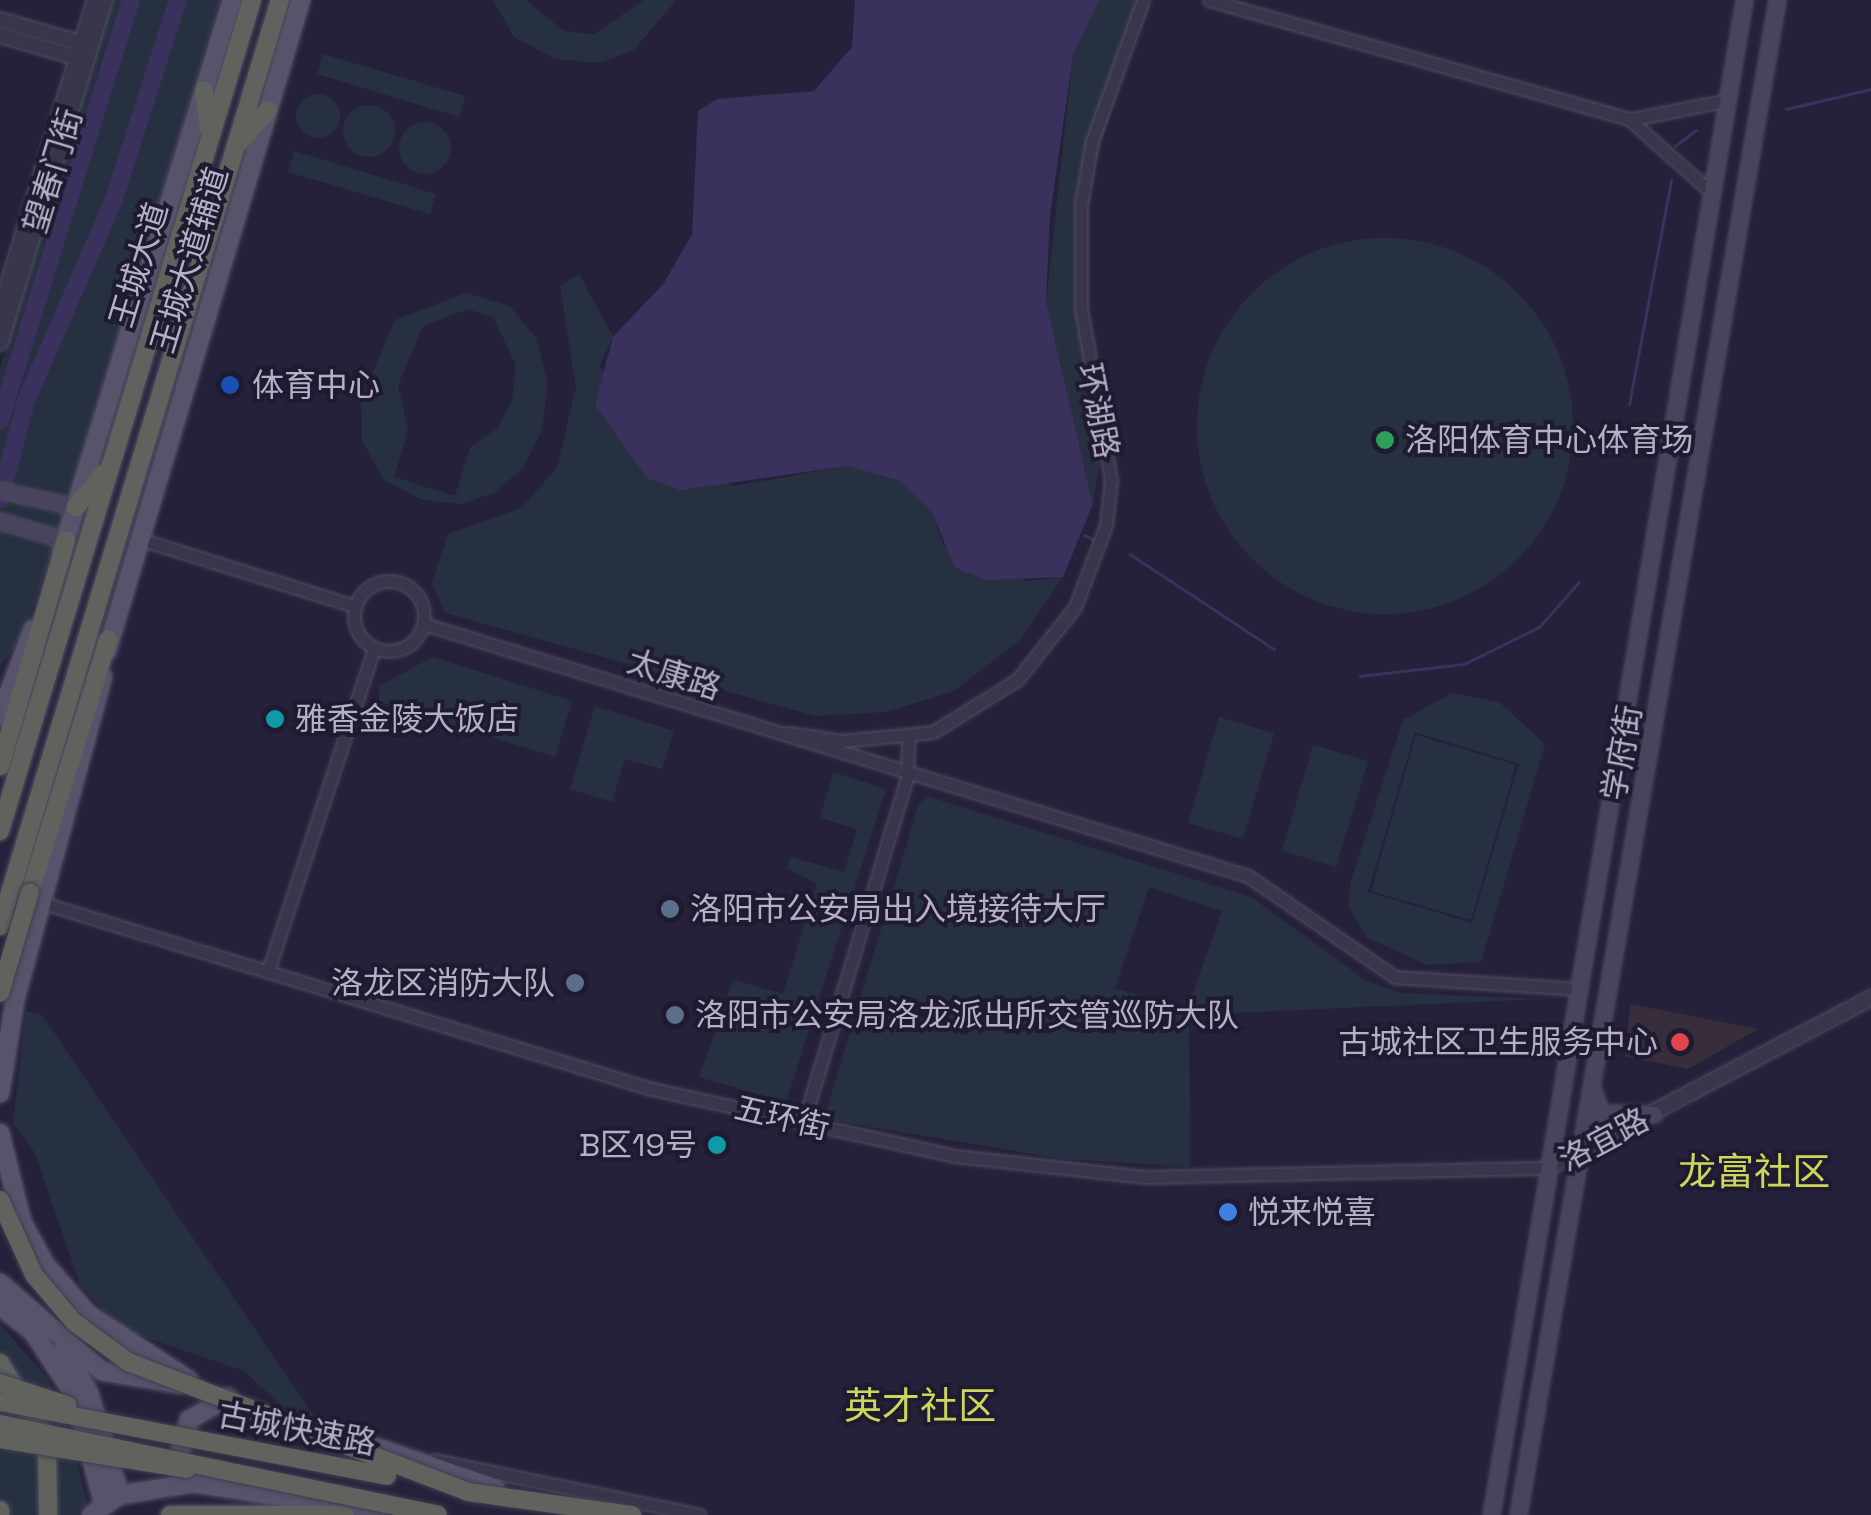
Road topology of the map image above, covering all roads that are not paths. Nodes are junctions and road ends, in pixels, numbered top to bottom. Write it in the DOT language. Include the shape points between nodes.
graph roads {
  1 [pos="95,0"];
  2 [pos="105,0"];
  3 [pos="232,0"];
  4 [pos="252,0"];
  5 [pos="280,0"];
  6 [pos="301,0"];
  7 [pos="1144,0"];
  8 [pos="1210,0"];
  9 [pos="1744,0"];
  10 [pos="1778,0"];
  11 [pos="0,20"];
  12 [pos="0,35"];
  13 [pos="84,52"];
  14 [pos="204,90"];
  15 [pos="1727,100"];
  16 [pos="268,110"];
  17 [pos="1629,119"];
  18 [pos="210,136"];
  19 [pos="238,145"];
  20 [pos="1711,192"];
  21 [pos="0,310"];
  22 [pos="0,343"];
  23 [pos="1668,442"];
  24 [pos="1701,449"];
  25 [pos="109,466"];
  26 [pos="0,490"];
  27 [pos="76,507"];
  28 [pos="0,522"];
  29 [pos="130,535"];
  30 [pos="75,544"];
  31 [pos="354,606"];
  32 [pos="424,624"];
  33 [pos="108,640"];
  34 [pos="374,648"];
  35 [pos="705,714"];
  36 [pos="0,716"];
  37 [pos="908,738"];
  38 [pos="8,771"];
  39 [pos="907,777"];
  40 [pos="46,784"];
  41 [pos="0,831"];
  42 [pos="37,898"];
  43 [pos="0,926"];
  44 [pos="1590,931"];
  45 [pos="1619,937"];
  46 [pos="268,970"];
  47 [pos="1579,990"];
  48 [pos="0,993"];
  49 [pos="1871,998"];
  50 [pos="1871,1007"];
  51 [pos="1594,1074"];
  52 [pos="0,1093"];
  53 [pos="1654,1114"];
  54 [pos="803,1124"];
  55 [pos="0,1133"];
  56 [pos="1575,1161"];
  57 [pos="1547,1168"];
  58 [pos="0,1200"];
  59 [pos="61,1282"];
  60 [pos="0,1283"];
  61 [pos="0,1306"];
  62 [pos="56,1334"];
  63 [pos="0,1363"];
  64 [pos="0,1383"];
  65 [pos="198,1384"];
  66 [pos="228,1398"];
  67 [pos="0,1402"];
  68 [pos="0,1424"];
  69 [pos="148,1431"];
  70 [pos="0,1439"];
  71 [pos="376,1448"];
  72 [pos="260,1473"];
  73 [pos="193,1484"];
  74 [pos="468,1492"];
  75 [pos="105,1504"];
  76 [pos="48,1515"];
  77 [pos="170,1515"];
  78 [pos="345,1515"];
  79 [pos="400,1515"];
  80 [pos="438,1515"];
  81 [pos="584,1515"];
  82 [pos="618,1515"];
  83 [pos="632,1515"];
  84 [pos="698,1515"];
  85 [pos="1491,1515"];
  86 [pos="1518,1515"];
  1 -- 13 [label="street, 望春门街"];
  2 -- 13 [label="street, 望春门街"];
  3 -- 14 [label="main road, 王城大道辅道"];
  4 -- 18 [label="highway, 王城大道"];
  5 -- 19 [label="highway, 王城大道"];
  6 -- 16 [label="main road, 王城大道辅道"];
  7 -- 37 [label="street, 环湖路" via="1097,124 1081,205 1081,308 1111,480 1093,569 1054,643 1017,680"];
  8 -- 17 [label="street"];
  9 -- 15 [label="main road, 学府街"];
  10 -- 24 [label="main road, 学府街"];
  11 -- 13 [label="street"];
  12 -- 13 [label="street"];
  13 -- 21 [label="street, 望春门街"];
  13 -- 22 [label="street, 望春门街"];
  14 -- 18 [label="highway"];
  14 -- 27 [label="main road, 王城大道辅道"];
  15 -- 17 [label="street"];
  15 -- 20 [label="main road, 学府街"];
  16 -- 19 [label="highway"];
  16 -- 29 [label="main road, 王城大道辅道"];
  17 -- 20 [label="street"];
  18 -- 25 [label="highway, 王城大道"];
  19 -- 29 [label="highway, 王城大道" via="140,477"];
  20 -- 23 [label="main road, 学府街"];
  23 -- 24 [label="main road"];
  23 -- 44 [label="main road, 学府街"];
  24 -- 45 [label="main road, 学府街"];
  25 -- 27 [label="highway"];
  25 -- 30 [label="highway, 王城大道"];
  26 -- 27 [label="main road"];
  27 -- 30 [label="main road, 王城大道辅道"];
  28 -- 30 [label="main road"];
  29 -- 31 [label="street"];
  29 -- 33 [label="main road, 王城大道辅道"];
  29 -- 40 [label="highway, 王城大道"];
  30 -- 36 [label="main road, 王城大道辅道"];
  30 -- 38 [label="highway"];
  30 -- 38 [label="highway" via="32,664"];
  31 -- 32 [label="street" via="369,586 395,580 416,592"];
  31 -- 34 [label="street" via="356,630"];
  32 -- 34 [label="street" via="399,650"];
  32 -- 35 [label="street, 太康路"];
  33 -- 40 [label="highway"];
  33 -- 42 [label="highway"];
  34 -- 46 [label="street"];
  35 -- 37 [label="street" via="842,741"];
  35 -- 39 [label="street, 太康路"];
  37 -- 39 [label="street"];
  38 -- 41 [label="highway"];
  39 -- 47 [label="street, 太康路" via="1248,876 1396,977"];
  39 -- 54 [label="street"];
  40 -- 43 [label="highway"];
  42 -- 46 [label="street, 五环街"];
  42 -- 48 [label="highway, bridge"];
  42 -- 52 [label="main road"];
  44 -- 45 [label="main road"];
  44 -- 47 [label="main road, 学府街"];
  45 -- 51 [label="main road, 学府街"];
  46 -- 54 [label="street, 五环街" via="648,1088"];
  47 -- 57 [label="main road, 学府街"];
  49 -- 53 [label="street, 洛宜路"];
  50 -- 56 [label="street, 洛宜路"];
  51 -- 53 [label="main road" via="1601,1112"];
  51 -- 56 [label="main road, 学府街"];
  53 -- 56 [label="street, 洛宜路"];
  54 -- 57 [label="street, 五环街" via="955,1156 1144,1176"];
  55 -- 59 [label="main road" via="22,1222"];
  56 -- 57 [label="street, 洛宜路"];
  56 -- 86 [label="main road, 学府街"];
  57 -- 85 [label="main road, 学府街"];
  58 -- 74 [label="highway, bridge" via="34,1274 74,1322 128,1362"];
  59 -- 62 [label="main road"];
  59 -- 65 [label="main road" via="131,1348"];
  60 -- 62 [label="main road"];
  61 -- 75 [label="main road" via="33,1332 74,1396"];
  62 -- 65 [label="main road" via="102,1371"];
  62 -- 75 [label="main road" via="89,1393"];
  63 -- 76 [label="highway" via="46,1440"];
  64 -- 69 [label="highway, bridge"];
  65 -- 66 [label="main road"];
  66 -- 71 [label="main road"];
  66 -- 73 [label="main road" via="202,1405 181,1436 177,1464"];
  67 -- 69 [label="highway, 古城快速路, bridge"];
  68 -- 72 [label="highway, 古城快速路, bridge"];
  69 -- 74 [label="highway, 古城快速路, bridge"];
  70 -- 72 [label="highway, bridge" via="155,1467"];
  71 -- 82 [label="main road" via="473,1484"];
  71 -- 84 [label="street"];
  72 -- 80 [label="highway, 古城快速路, bridge"];
  73 -- 75 [label="main road"];
  73 -- 79 [label="main road"];
  74 -- 81 [label="highway, 古城快速路, bridge"];
  74 -- 83 [label="highway, bridge"];
  77 -- 78 [label="highway"];
}
